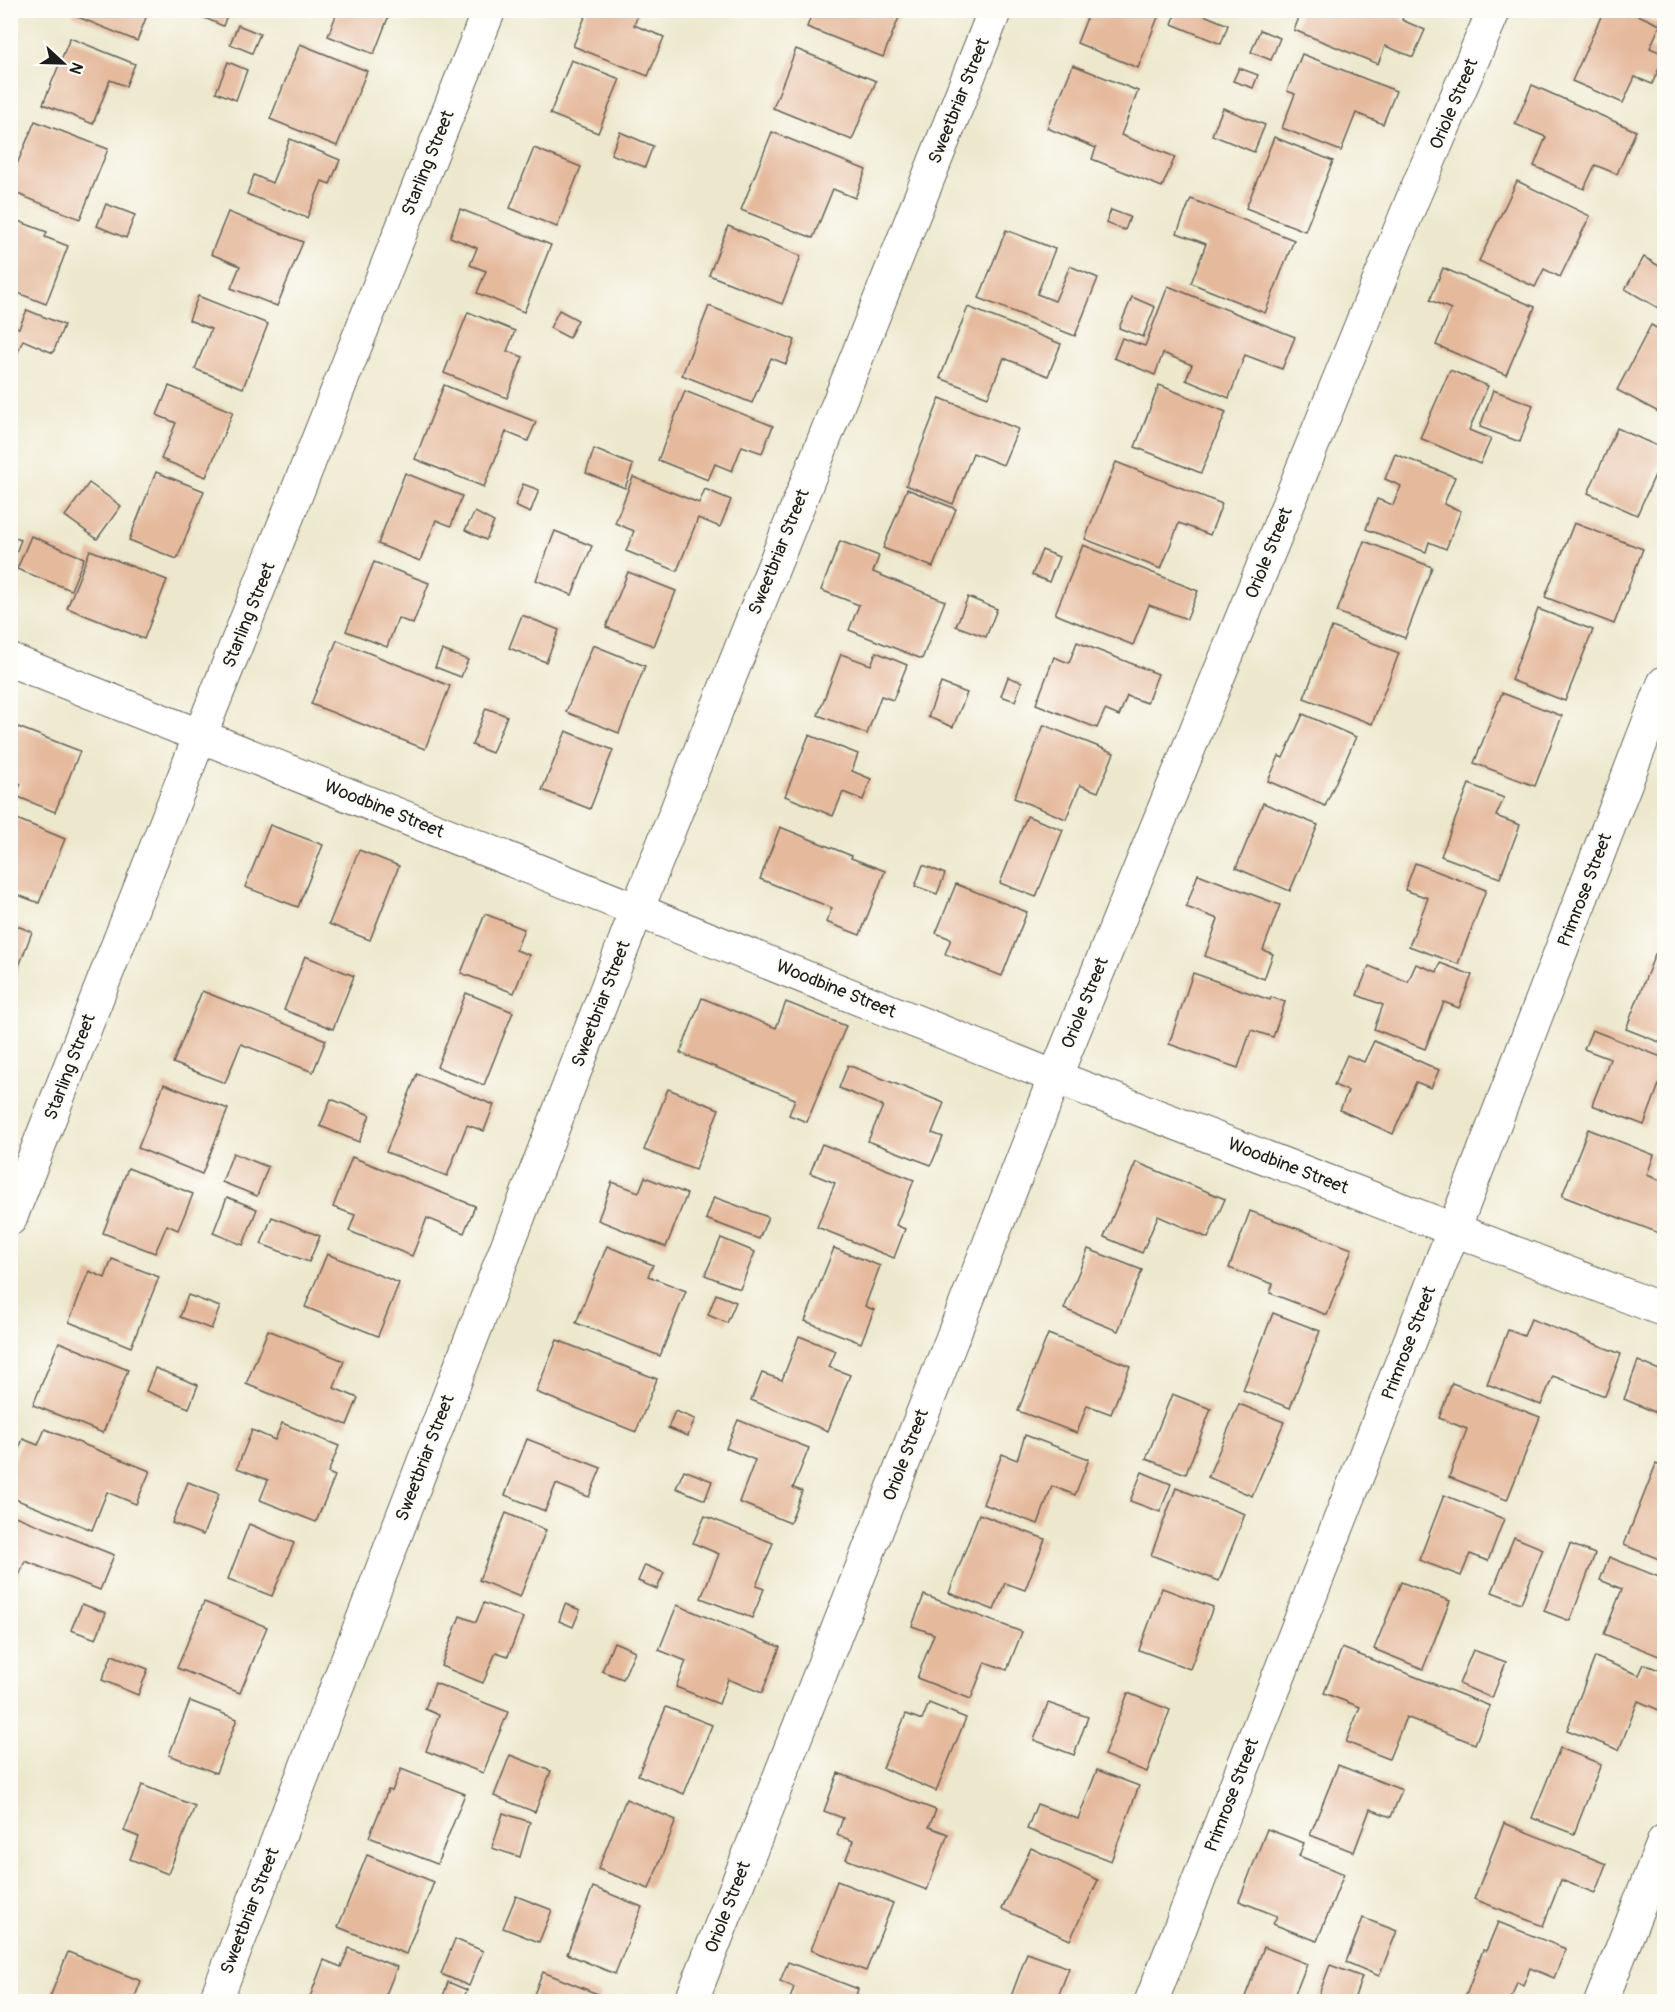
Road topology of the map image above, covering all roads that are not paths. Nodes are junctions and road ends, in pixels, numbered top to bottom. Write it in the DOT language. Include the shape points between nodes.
graph roads {
  1 [pos="489,10"];
  2 [pos="995,10"];
  3 [pos="1494,10"];
  4 [pos="10,660"];
  5 [pos="1665,683"];
  6 [pos="200,736"];
  7 [pos="637,910"];
  8 [pos="1055,1077"];
  9 [pos="10,1220"];
  10 [pos="1454,1229"];
  11 [pos="1665,1310"];
  12 [pos="1665,1841"];
  13 [pos="215,2001"];
  14 [pos="691,2001"];
  15 [pos="1151,2001"];
  16 [pos="1601,2001"];
  1 -- 6 [label="street, Starling Street"];
  2 -- 7 [label="street, Sweetbriar Street"];
  3 -- 8 [label="street, Oriole Street" via="1413,198"];
  4 -- 6 [label="street, Woodbine Street"];
  5 -- 10 [label="street, Primrose Street"];
  6 -- 7 [label="street, Woodbine Street"];
  6 -- 9 [label="street, Starling Street"];
  7 -- 8 [label="street, Woodbine Street"];
  7 -- 13 [label="street, Sweetbriar Street"];
  8 -- 10 [label="street, Woodbine Street"];
  8 -- 14 [label="street, Oriole Street"];
  10 -- 11 [label="street, Woodbine Street"];
  10 -- 15 [label="street, Primrose Street"];
  12 -- 16 [label="street"];
}
